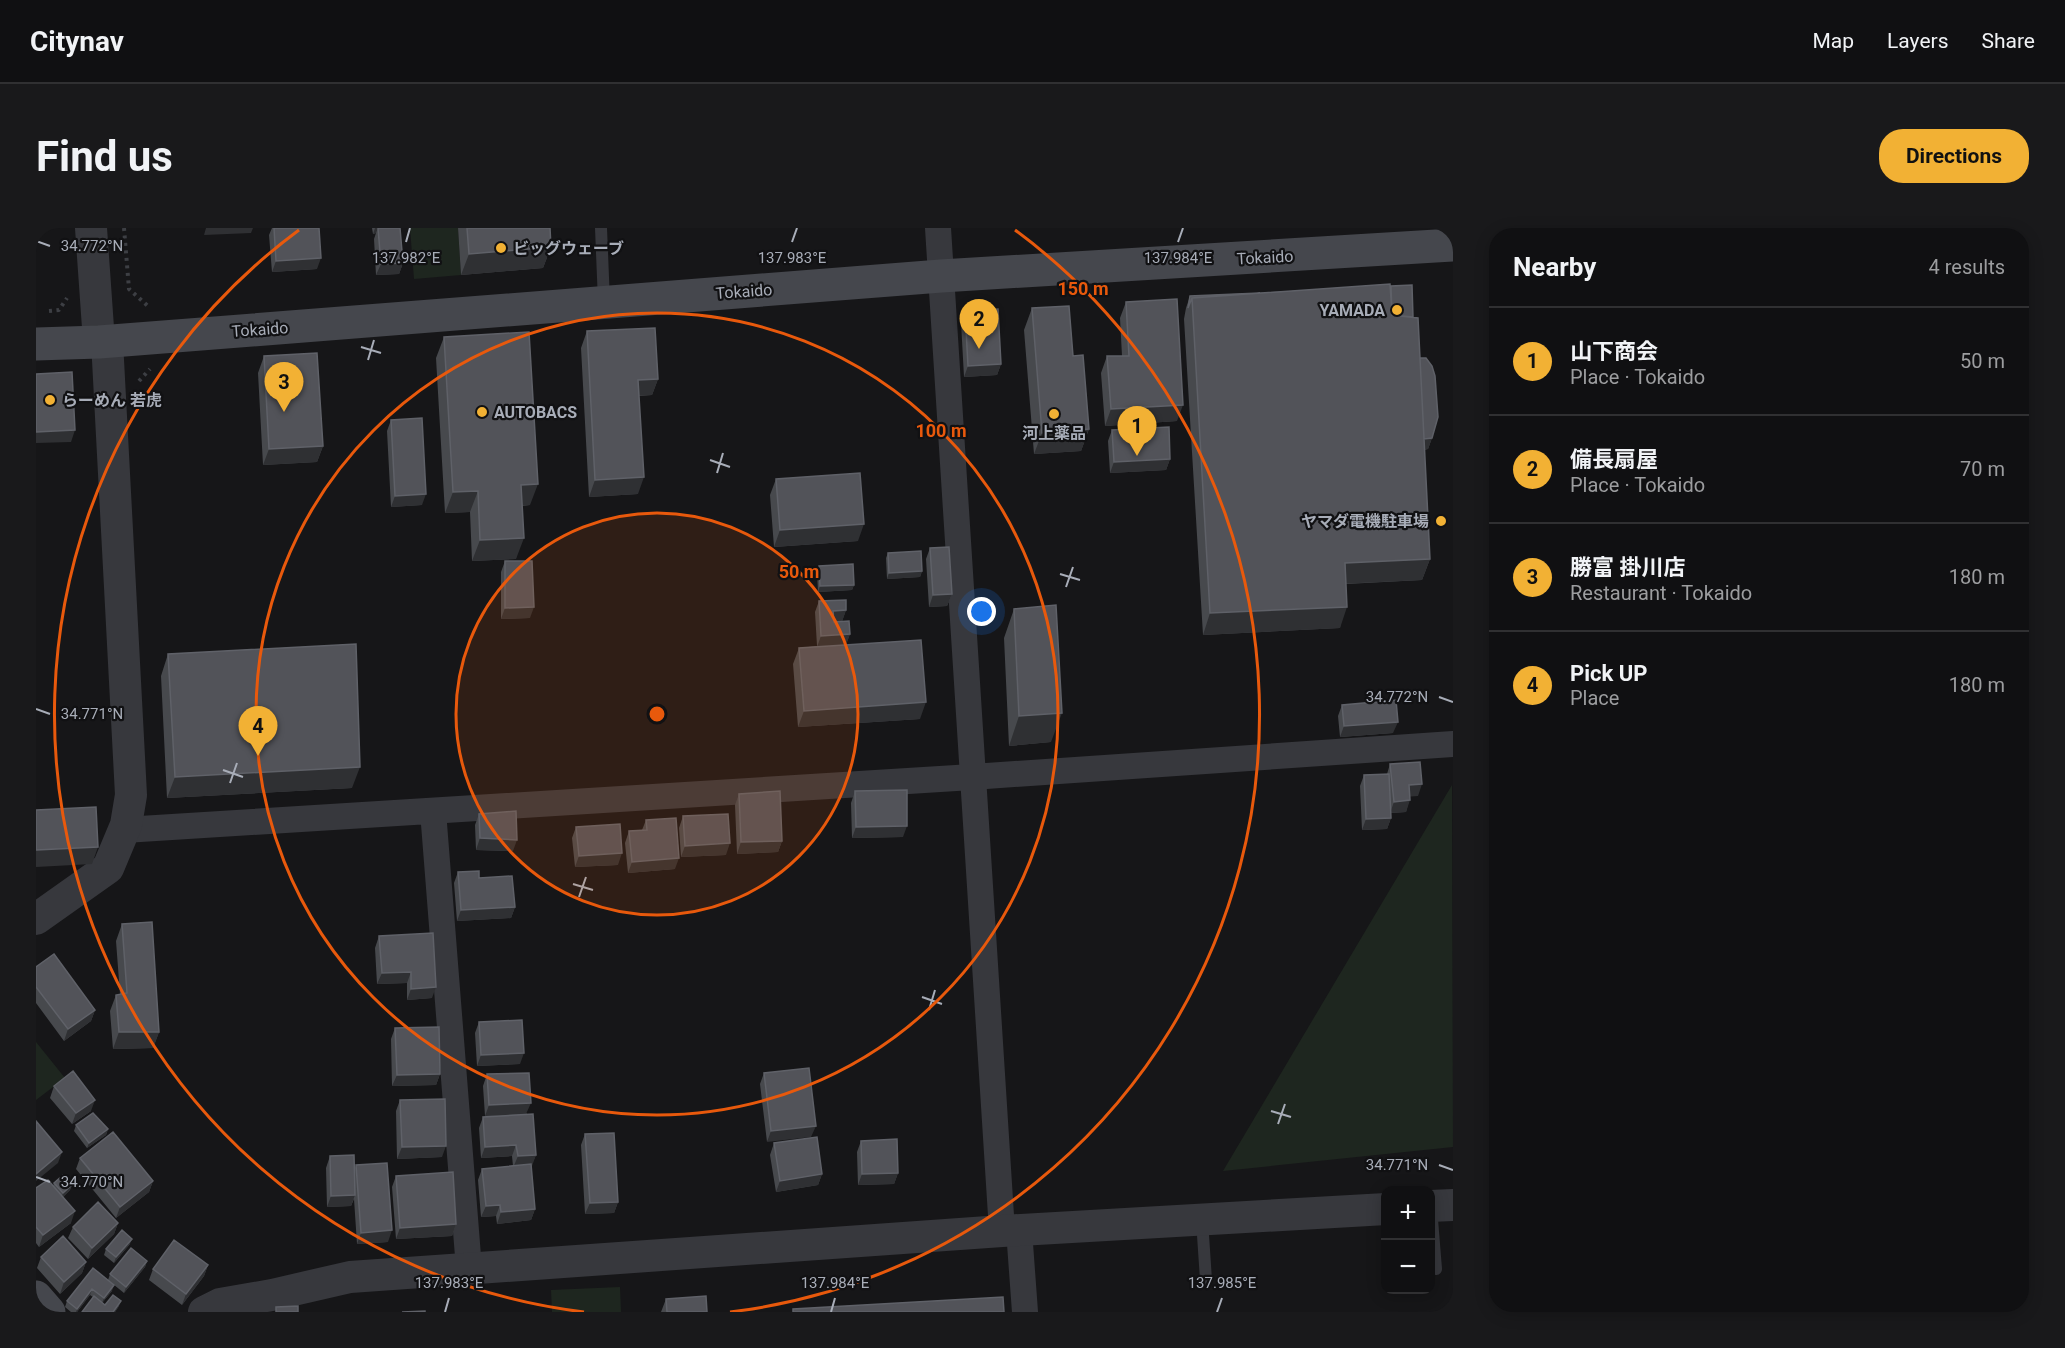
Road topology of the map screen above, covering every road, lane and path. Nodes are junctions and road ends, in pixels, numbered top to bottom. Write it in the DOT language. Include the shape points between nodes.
graph roads {
  1 [pos="91,228"];
  2 [pos="124,228"];
  3 [pos="601,228"];
  4 [pos="938,228"];
  5 [pos="1453,245"];
  6 [pos="941,276"];
  7 [pos="129,289"];
  8 [pos="604,302"];
  9 [pos="103,341"];
  10 [pos="36,344"];
  11 [pos="1453,744"];
  12 [pos="972,777"];
  13 [pos="433,811"];
  14 [pos="124,830"];
  15 [pos="36,919"];
  16 [pos="1438,1206"];
  17 [pos="1381,1209"];
  18 [pos="1202,1219"];
  19 [pos="1010,1230"];
  20 [pos="469,1269"];
  21 [pos="1436,1269"];
  22 [pos="1206,1280"];
  23 [pos="36,1297"];
  24 [pos="249,1306"];
  25 [pos="50,1312"];
  26 [pos="204,1312"];
  27 [pos="1025,1312"];
  1 -- 9 [label="street"];
  2 -- 7 [label="path"];
  3 -- 8 [label="lane"];
  4 -- 6 [label="street"];
  5 -- 6 [label="main road, Tokaido"];
  6 -- 8 [label="main road, Tokaido"];
  6 -- 12 [label="street"];
  8 -- 9 [label="main road, Tokaido"];
  9 -- 10 [label="main road, Tokaido"];
  9 -- 14 [label="street" via="131,795"];
  11 -- 12 [label="street"];
  12 -- 13 [label="street"];
  12 -- 19 [label="street"];
  13 -- 14 [label="street"];
  13 -- 20 [label="street"];
  14 -- 15 [label="street" via="108,868"];
  16 -- 21 [label="lane"];
  17 -- 18 [label="street"];
  18 -- 19 [label="street"];
  18 -- 22 [label="lane"];
  19 -- 20 [label="street"];
  19 -- 27 [label="street"];
  20 -- 24 [label="street" via="350,1277"];
  23 -- 25 [label="main road"];
  24 -- 26 [label="street" via="220,1304"];
}
